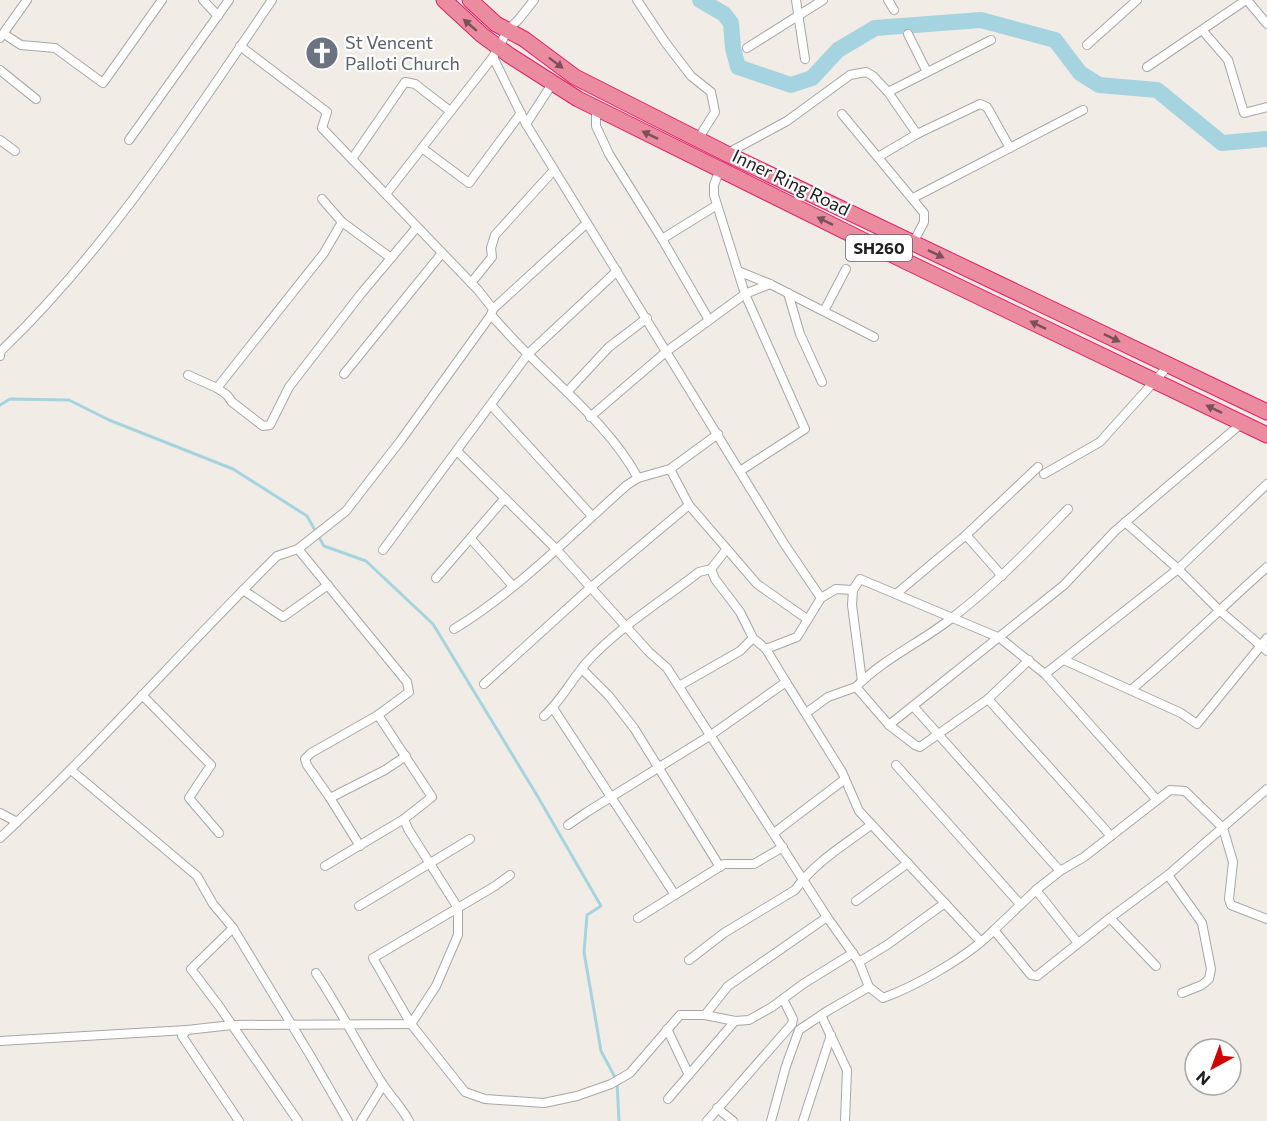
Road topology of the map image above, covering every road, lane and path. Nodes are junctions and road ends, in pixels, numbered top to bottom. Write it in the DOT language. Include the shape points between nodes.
graph roads {
  1 [pos="27,0"];
  2 [pos="162,0"];
  3 [pos="203,0"];
  4 [pos="229,0"];
  5 [pos="272,0"];
  6 [pos="444,0"];
  7 [pos="470,0"];
  8 [pos="534,0"];
  9 [pos="637,0"];
  10 [pos="796,0"];
  11 [pos="823,0"];
  12 [pos="888,0"];
  13 [pos="1137,0"];
  14 [pos="1246,0"];
  15 [pos="894,10"];
  16 [pos="218,16"];
  17 [pos="798,17"];
  18 [pos="1267,24"];
  19 [pos="508,30"];
  20 [pos="1203,31"];
  21 [pos="908,34"];
  22 [pos="2,36"];
  23 [pos="991,40"];
  24 [pos="1087,45"];
  25 [pos="240,46"];
  26 [pos="747,48"];
  27 [pos="496,52"];
  28 [pos="804,59"];
  29 [pos="1147,68"];
  30 [pos="0,70"];
  31 [pos="927,72"];
  32 [pos="552,84"];
  33 [pos="888,92"];
  34 [pos="36,99"];
  35 [pos="1267,107"];
  36 [pos="596,108"];
  37 [pos="1083,110"];
  38 [pos="450,111"];
  39 [pos="521,113"];
  40 [pos="842,114"];
  41 [pos="526,124"];
  42 [pos="917,134"];
  43 [pos="698,139"];
  44 [pos="0,140"];
  45 [pos="129,140"];
  46 [pos="422,148"];
  47 [pos="1010,148"];
  48 [pos="15,151"];
  49 [pos="727,154"];
  50 [pos="878,157"];
  51 [pos="352,159"];
  52 [pos="719,169"];
  53 [pos="554,170"];
  54 [pos="386,194"];
  55 [pos="913,198"];
  56 [pos="322,199"];
  57 [pos="717,205"];
  58 [pos="342,222"];
  59 [pos="587,223"];
  60 [pos="417,227"];
  61 [pos="662,239"];
  62 [pos="913,243"];
  63 [pos="442,253"];
  64 [pos="391,258"];
  65 [pos="846,269"];
  66 [pos="617,271"];
  67 [pos="738,271"];
  68 [pos="471,284"];
  69 [pos="770,284"];
  70 [pos="788,293"];
  71 [pos="746,294"];
  72 [pos="824,311"];
  73 [pos="492,312"];
  74 [pos="647,318"];
  75 [pos="709,320"];
  76 [pos="874,337"];
  77 [pos="667,351"];
  78 [pos="528,354"];
  79 [pos="0,356"];
  80 [pos="1169,365"];
  81 [pos="344,374"];
  82 [pos="188,375"];
  83 [pos="822,381"];
  84 [pos="1156,381"];
  85 [pos="217,388"];
  86 [pos="567,392"];
  87 [pos="490,405"];
  88 [pos="1267,412"];
  89 [pos="590,417"];
  90 [pos="1242,423"];
  91 [pos="718,434"];
  92 [pos="1267,435"];
  93 [pos="457,451"];
  94 [pos="670,469"];
  95 [pos="740,471"];
  96 [pos="638,478"];
  97 [pos="1267,484"];
  98 [pos="505,498"];
  99 [pos="688,505"];
  100 [pos="1068,509"];
  101 [pos="592,516"];
  102 [pos="1125,522"];
  103 [pos="966,535"];
  104 [pos="471,539"];
  105 [pos="298,549"];
  106 [pos="556,549"];
  107 [pos="384,550"];
  108 [pos="726,550"];
  109 [pos="1267,567"];
  110 [pos="711,569"];
  111 [pos="1178,569"];
  112 [pos="1002,576"];
  113 [pos="436,578"];
  114 [pos="328,585"];
  115 [pos="513,586"];
  116 [pos="590,588"];
  117 [pos="243,590"];
  118 [pos="853,590"];
  119 [pos="896,594"];
  120 [pos="821,598"];
  121 [pos="1219,610"];
  122 [pos="807,619"];
  123 [pos="952,619"];
  124 [pos="626,627"];
  125 [pos="454,629"];
  126 [pos="753,638"];
  127 [pos="1000,638"];
  128 [pos="1265,645"];
  129 [pos="766,649"];
  130 [pos="1029,660"];
  131 [pos="1064,660"];
  132 [pos="582,669"];
  133 [pos="1045,674"];
  134 [pos="786,682"];
  135 [pos="484,684"];
  136 [pos="859,684"];
  137 [pos="679,686"];
  138 [pos="1131,690"];
  139 [pos="142,695"];
  140 [pos="988,699"];
  141 [pos="913,706"];
  142 [pos="553,708"];
  143 [pos="806,713"];
  144 [pos="378,715"];
  145 [pos="544,716"];
  146 [pos="890,724"];
  147 [pos="939,734"];
  148 [pos="711,735"];
  149 [pos="406,756"];
  150 [pos="896,765"];
  151 [pos="659,767"];
  152 [pos="71,770"];
  153 [pos="845,779"];
  154 [pos="1267,789"];
  155 [pos="610,797"];
  156 [pos="330,798"];
  157 [pos="1157,800"];
  158 [pos="0,813"];
  159 [pos="404,819"];
  160 [pos="17,822"];
  161 [pos="568,825"];
  162 [pos="872,825"];
  163 [pos="1223,828"];
  164 [pos="219,833"];
  165 [pos="774,833"];
  166 [pos="1111,836"];
  167 [pos="0,838"];
  168 [pos="470,838"];
  169 [pos="360,846"];
  170 [pos="783,847"];
  171 [pos="430,863"];
  172 [pos="908,863"];
  173 [pos="325,866"];
  174 [pos="720,867"];
  175 [pos="1060,871"];
  176 [pos="510,875"];
  177 [pos="1168,875"];
  178 [pos="803,879"];
  179 [pos="1036,890"];
  180 [pos="675,895"];
  181 [pos="856,901"];
  182 [pos="945,903"];
  183 [pos="1020,904"];
  184 [pos="359,906"];
  185 [pos="458,908"];
  186 [pos="827,917"];
  187 [pos="638,918"];
  188 [pos="1110,918"];
  189 [pos="1267,919"];
  190 [pos="233,928"];
  191 [pos="994,930"];
  192 [pos="981,942"];
  193 [pos="1078,943"];
  194 [pos="853,953"];
  195 [pos="689,960"];
  196 [pos="860,962"];
  197 [pos="1156,966"];
  198 [pos="316,973"];
  199 [pos="868,987"];
  200 [pos="1182,993"];
  201 [pos="783,999"];
  202 [pos="705,1015"];
  203 [pos="821,1015"];
  204 [pos="735,1021"];
  205 [pos="411,1023"];
  206 [pos="292,1024"];
  207 [pos="232,1025"];
  208 [pos="349,1025"];
  209 [pos="796,1027"];
  210 [pos="667,1029"];
  211 [pos="187,1030"];
  212 [pos="831,1035"];
  213 [pos="0,1041"];
  214 [pos="689,1075"];
  215 [pos="383,1085"];
  216 [pos="668,1099"];
  217 [pos="717,1108"];
  218 [pos="239,1121"];
  219 [pos="298,1121"];
  220 [pos="348,1121"];
  221 [pos="361,1121"];
  222 [pos="409,1121"];
  223 [pos="707,1121"];
  224 [pos="733,1121"];
  225 [pos="771,1121"];
  226 [pos="803,1121"];
  227 [pos="845,1121"];
  1 -- 22 [label="street"];
  2 -- 22 [label="street" via="103,83 55,48 21,45"];
  3 -- 16 [label="street"];
  4 -- 16 [label="street"];
  5 -- 25 [label="street"];
  27 -- 6 [label="highway, Inner Ring Road / SH260, one-way"];
  7 -- 19 [label="highway, Inner Ring Road / SH260"];
  8 -- 19 [label="street"];
  9 -- 43 [label="street" via="691,76 711,92 715,112"];
  10 -- 17 [label="street"];
  11 -- 17 [label="street"];
  12 -- 15 [label="street"];
  13 -- 24 [label="street"];
  14 -- 18 [label="street"];
  14 -- 20 [label="street"];
  16 -- 45 [label="street"];
  17 -- 26 [label="street"];
  17 -- 28 [label="street"];
  19 -- 27 [label="street"];
  19 -- 43 [label="highway, Inner Ring Road / SH260, one-way" via="575,77"];
  20 -- 29 [label="street"];
  20 -- 35 [label="street" via="1228,60 1244,113"];
  21 -- 31 [label="street"];
  23 -- 31 [label="street"];
  25 -- 51 [label="street" via="327,112 322,128"];
  25 -- 79 [label="street" via="102,241"];
  27 -- 32 [label="highway, Inner Ring Road / SH260"];
  27 -- 38 [label="street"];
  27 -- 39 [label="street"];
  30 -- 34 [label="street"];
  31 -- 33 [label="street"];
  32 -- 36 [label="highway, Inner Ring Road / SH260"];
  32 -- 41 [label="street"];
  33 -- 42 [label="street"];
  33 -- 49 [label="street" via="866,72 850,75 787,121"];
  52 -- 36 [label="highway, Inner Ring Road / SH260, one-way"];
  36 -- 61 [label="street" via="596,126 609,154"];
  37 -- 47 [label="street"];
  38 -- 46 [label="street"];
  38 -- 51 [label="street" via="415,84 405,82"];
  39 -- 41 [label="street"];
  39 -- 46 [label="street" via="469,183"];
  40 -- 50 [label="street"];
  41 -- 53 [label="street"];
  42 -- 47 [label="street" via="980,104 987,106"];
  42 -- 50 [label="street"];
  43 -- 49 [label="highway, Inner Ring Road / SH260"];
  44 -- 48 [label="street"];
  46 -- 54 [label="street"];
  47 -- 55 [label="street"];
  49 -- 52 [label="street"];
  49 -- 62 [label="highway, Inner Ring Road / SH260"];
  50 -- 55 [label="street"];
  51 -- 54 [label="street"];
  52 -- 57 [label="street" via="714,185"];
  84 -- 52 [label="highway, Inner Ring Road / SH260, one-way"];
  53 -- 59 [label="street"];
  53 -- 68 [label="street" via="495,235 492,257"];
  54 -- 60 [label="street"];
  55 -- 62 [label="street" via="924,213 924,222"];
  56 -- 58 [label="street"];
  57 -- 61 [label="street"];
  57 -- 67 [label="street"];
  58 -- 64 [label="street"];
  58 -- 85 [label="street" via="324,253"];
  59 -- 66 [label="street"];
  59 -- 73 [label="street"];
  60 -- 63 [label="street"];
  60 -- 64 [label="street"];
  61 -- 75 [label="street"];
  62 -- 80 [label="highway, Inner Ring Road / SH260, one-way"];
  63 -- 68 [label="street"];
  63 -- 81 [label="street"];
  64 -- 85 [label="street" via="289,387 270,425 263,426"];
  65 -- 72 [label="street"];
  66 -- 74 [label="street"];
  66 -- 78 [label="street"];
  67 -- 69 [label="street"];
  67 -- 71 [label="street"];
  68 -- 73 [label="street"];
  69 -- 70 [label="street"];
  69 -- 71 [label="street"];
  70 -- 72 [label="street"];
  70 -- 83 [label="street" via="800,334"];
  71 -- 75 [label="street"];
  71 -- 95 [label="street" via="805,429"];
  72 -- 76 [label="street"];
  73 -- 78 [label="street"];
  73 -- 105 [label="street" via="346,511"];
  74 -- 77 [label="street"];
  74 -- 86 [label="street" via="609,347"];
  75 -- 77 [label="street"];
  77 -- 89 [label="street"];
  77 -- 91 [label="street"];
  78 -- 86 [label="street"];
  78 -- 87 [label="street"];
  80 -- 84 [label="street"];
  80 -- 88 [label="highway, Inner Ring Road / SH260"];
  82 -- 85 [label="street"];
  90 -- 84 [label="highway, Inner Ring Road / SH260, one-way"];
  84 -- 103 [label="street" via="1100,442 1041,470"];
  86 -- 89 [label="street"];
  87 -- 93 [label="street"];
  87 -- 101 [label="street"];
  89 -- 96 [label="street" via="626,456"];
  90 -- 92 [label="highway, Inner Ring Road / SH260"];
  90 -- 102 [label="street"];
  91 -- 94 [label="street"];
  91 -- 95 [label="street"];
  93 -- 98 [label="street"];
  93 -- 107 [label="street"];
  94 -- 96 [label="street"];
  94 -- 99 [label="street"];
  95 -- 120 [label="street"];
  96 -- 101 [label="street"];
  97 -- 111 [label="street"];
  98 -- 104 [label="street"];
  98 -- 106 [label="street"];
  99 -- 108 [label="street"];
  99 -- 116 [label="street"];
  100 -- 112 [label="street"];
  101 -- 106 [label="street"];
  102 -- 111 [label="street"];
  102 -- 127 [label="street" via="1064,585"];
  103 -- 112 [label="street"];
  103 -- 119 [label="street"];
  104 -- 113 [label="street"];
  104 -- 115 [label="street"];
  105 -- 114 [label="street"];
  105 -- 117 [label="street" via="277,556"];
  106 -- 115 [label="street"];
  106 -- 116 [label="street"];
  108 -- 110 [label="street"];
  108 -- 122 [label="street" via="757,584"];
  109 -- 121 [label="street"];
  110 -- 124 [label="street" via="699,572"];
  110 -- 126 [label="street"];
  111 -- 121 [label="street"];
  111 -- 131 [label="street"];
  112 -- 123 [label="street"];
  114 -- 117 [label="street" via="283,617"];
  114 -- 144 [label="street" via="407,682 409,692"];
  115 -- 125 [label="street"];
  116 -- 124 [label="street"];
  116 -- 135 [label="street"];
  117 -- 139 [label="street"];
  118 -- 119 [label="street" via="860,579"];
  118 -- 120 [label="street" via="836,589"];
  118 -- 136 [label="street"];
  119 -- 123 [label="street"];
  120 -- 122 [label="street"];
  121 -- 128 [label="street"];
  121 -- 138 [label="street"];
  122 -- 129 [label="street" via="797,637"];
  123 -- 127 [label="street"];
  123 -- 136 [label="street"];
  124 -- 132 [label="street"];
  124 -- 137 [label="street" via="668,668"];
  126 -- 129 [label="street"];
  126 -- 137 [label="street" via="741,651"];
  127 -- 130 [label="street"];
  127 -- 141 [label="street"];
  128 -- 138 [label="street" via="1197,724"];
  129 -- 134 [label="street"];
  130 -- 133 [label="street"];
  130 -- 140 [label="street"];
  131 -- 133 [label="street"];
  131 -- 138 [label="street"];
  132 -- 142 [label="street"];
  132 -- 151 [label="street" via="609,696"];
  133 -- 157 [label="street"];
  134 -- 143 [label="street"];
  134 -- 148 [label="street"];
  136 -- 143 [label="street" via="828,697"];
  136 -- 146 [label="street"];
  137 -- 148 [label="street"];
  139 -- 152 [label="street"];
  139 -- 164 [label="street" via="211,765 189,798"];
  140 -- 147 [label="street"];
  140 -- 166 [label="street"];
  141 -- 146 [label="street"];
  141 -- 147 [label="street"];
  142 -- 145 [label="street"];
  142 -- 155 [label="street"];
  143 -- 153 [label="street"];
  144 -- 149 [label="street"];
  144 -- 156 [label="street" via="305,759"];
  146 -- 147 [label="street" via="918,747"];
  147 -- 175 [label="street"];
  148 -- 151 [label="street"];
  148 -- 165 [label="street"];
  149 -- 156 [label="street"];
  149 -- 159 [label="street" via="432,797"];
  150 -- 183 [label="street"];
  151 -- 155 [label="street"];
  151 -- 174 [label="street"];
  152 -- 160 [label="street"];
  152 -- 190 [label="street" via="197,876"];
  153 -- 162 [label="street" via="859,811"];
  153 -- 165 [label="street"];
  154 -- 163 [label="street"];
  155 -- 161 [label="street"];
  155 -- 180 [label="street"];
  156 -- 169 [label="street"];
  157 -- 163 [label="street" via="1170,789 1185,791"];
  157 -- 166 [label="street"];
  158 -- 160 [label="street"];
  159 -- 169 [label="street"];
  159 -- 171 [label="street"];
  160 -- 167 [label="street"];
  162 -- 172 [label="street"];
  162 -- 178 [label="street"];
  163 -- 177 [label="street"];
  163 -- 189 [label="street" via="1233,862 1230,902"];
  165 -- 170 [label="street"];
  166 -- 175 [label="street"];
  168 -- 171 [label="street"];
  169 -- 173 [label="street"];
  170 -- 174 [label="street" via="753,864"];
  170 -- 178 [label="street"];
  171 -- 184 [label="street"];
  171 -- 185 [label="street"];
  172 -- 181 [label="street"];
  172 -- 182 [label="street"];
  174 -- 180 [label="street"];
  175 -- 179 [label="street"];
  176 -- 185 [label="street"];
  177 -- 188 [label="street"];
  177 -- 200 [label="street" via="1202,923 1211,969 1203,985"];
  178 -- 186 [label="street"];
  178 -- 195 [label="street" via="795,890 723,933"];
  179 -- 183 [label="street"];
  179 -- 193 [label="street"];
  180 -- 187 [label="street"];
  182 -- 192 [label="street"];
  182 -- 196 [label="street"];
  183 -- 191 [label="street"];
  185 -- 205 [label="street" via="458,935 436,986"];
  185 -- 205 [label="street" via="373,958"];
  186 -- 194 [label="street"];
  186 -- 202 [label="street" via="728,986"];
  188 -- 193 [label="street"];
  188 -- 197 [label="street"];
  190 -- 206 [label="street"];
  190 -- 207 [label="street" via="191,969"];
  191 -- 192 [label="street"];
  191 -- 193 [label="street" via="1031,975 1037,976"];
  192 -- 199 [label="street" via="904,990 882,998"];
  194 -- 196 [label="street"];
  194 -- 201 [label="street"];
  196 -- 199 [label="street"];
  198 -- 208 [label="street"];
  199 -- 203 [label="street"];
  201 -- 204 [label="street" via="749,1020"];
  201 -- 209 [label="street"];
  202 -- 204 [label="street"];
  202 -- 210 [label="street" via="683,1014"];
  203 -- 209 [label="street"];
  203 -- 212 [label="street"];
  204 -- 214 [label="street"];
  205 -- 208 [label="street"];
  205 -- 210 [label="street" via="465,1092 485,1099 544,1103 603,1087 630,1073"];
  206 -- 207 [label="street"];
  206 -- 208 [label="street"];
  206 -- 220 [label="street"];
  207 -- 211 [label="street"];
  207 -- 219 [label="street"];
  208 -- 215 [label="street"];
  209 -- 217 [label="street"];
  209 -- 225 [label="street"];
  210 -- 214 [label="street"];
  211 -- 213 [label="street"];
  211 -- 218 [label="street" via="182,1036"];
  212 -- 226 [label="street"];
  212 -- 227 [label="street" via="848,1070"];
  214 -- 216 [label="street"];
  215 -- 221 [label="street"];
  215 -- 222 [label="street"];
  217 -- 223 [label="street"];
  217 -- 224 [label="street"];
}
